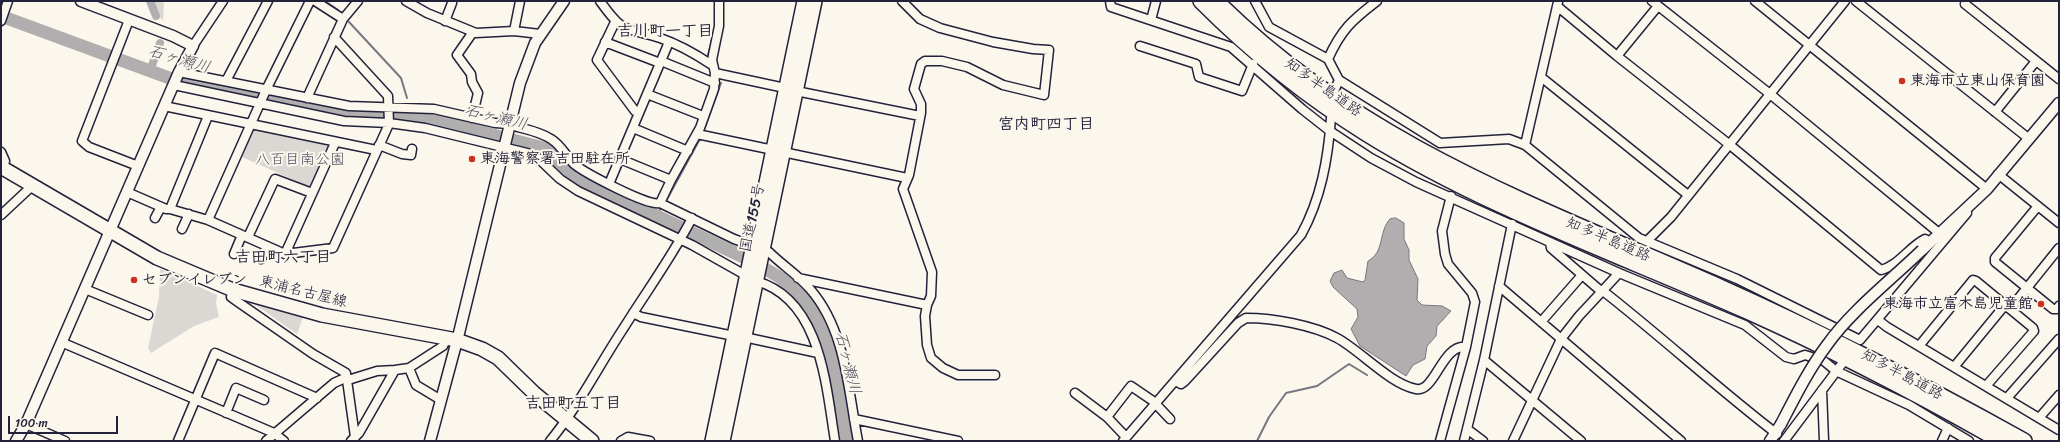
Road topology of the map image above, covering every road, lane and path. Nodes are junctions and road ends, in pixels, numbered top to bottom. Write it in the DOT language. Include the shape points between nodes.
graph roads {
  1 [pos="8,1"];
  2 [pos="81,1"];
  3 [pos="223,1"];
  4 [pos="268,1"];
  5 [pos="310,1"];
  6 [pos="315,1"];
  7 [pos="358,1"];
  8 [pos="406,1"];
  9 [pos="520,1"];
  10 [pos="564,1"];
  11 [pos="600,1"];
  12 [pos="719,1"];
  13 [pos="804,1"];
  14 [pos="815,1"];
  15 [pos="902,1"];
  16 [pos="1110,1"];
  17 [pos="1156,1"];
  18 [pos="1201,1"];
  19 [pos="1216,1"];
  20 [pos="1255,1"];
  21 [pos="1377,1"];
  22 [pos="1755,1"];
  23 [pos="1845,1"];
  24 [pos="1856,1"];
  25 [pos="452,3"];
  26 [pos="1558,4"];
  27 [pos="1655,4"];
  28 [pos="1965,4"];
  29 [pos="343,19"];
  30 [pos="129,20"];
  31 [pos="1151,20"];
  32 [pos="1,21"];
  33 [pos="445,21"];
  34 [pos="615,22"];
  35 [pos="514,31"];
  36 [pos="474,32"];
  37 [pos="540,34"];
  38 [pos="334,37"];
  39 [pos="605,42"];
  40 [pos="669,42"];
  41 [pos="193,46"];
  42 [pos="1140,46"];
  43 [pos="1811,46"];
  44 [pos="1617,56"];
  45 [pos="1328,59"];
  46 [pos="2036,61"];
  47 [pos="660,62"];
  48 [pos="1253,64"];
  49 [pos="714,69"];
  50 [pos="179,72"];
  51 [pos="1542,77"];
  52 [pos="2059,79"];
  53 [pos="1339,80"];
  54 [pos="226,81"];
  55 [pos="715,83"];
  56 [pos="174,85"];
  57 [pos="1335,89"];
  58 [pos="266,90"];
  59 [pos="791,90"];
  60 [pos="647,94"];
  61 [pos="1770,94"];
  62 [pos="307,98"];
  63 [pos="260,103"];
  64 [pos="2059,103"];
  65 [pos="164,106"];
  66 [pos="387,108"];
  67 [pos="1995,112"];
  68 [pos="639,113"];
  69 [pos="208,116"];
  70 [pos="703,116"];
  71 [pos="920,116"];
  72 [pos="472,118"];
  73 [pos="1331,118"];
  74 [pos="389,123"];
  75 [pos="251,125"];
  76 [pos="510,125"];
  77 [pos="633,128"];
  78 [pos="1330,131"];
  79 [pos="698,134"];
  80 [pos="2028,138"];
  81 [pos="1438,142"];
  82 [pos="335,143"];
  83 [pos="1525,145"];
  84 [pos="1730,145"];
  85 [pos="377,147"];
  86 [pos="504,147"];
  87 [pos="412,149"];
  88 [pos="688,150"];
  89 [pos="1433,150"];
  90 [pos="1,152"];
  91 [pos="778,152"];
  92 [pos="620,159"];
  93 [pos="138,166"];
  94 [pos="2,168"];
  95 [pos="1421,173"];
  96 [pos="1998,174"];
  97 [pos="907,178"];
  98 [pos="671,180"];
  99 [pos="1416,182"];
  100 [pos="610,184"];
  101 [pos="32,186"];
  102 [pos="1986,188"];
  103 [pos="127,192"];
  104 [pos="312,193"];
  105 [pos="1688,195"];
  106 [pos="1451,196"];
  107 [pos="660,203"];
  108 [pos="2038,206"];
  109 [pos="165,208"];
  110 [pos="188,214"];
  111 [pos="1,215"];
  112 [pos="155,218"];
  113 [pos="692,218"];
  114 [pos="208,220"];
  115 [pos="2059,223"];
  116 [pos="1512,224"];
  117 [pos="182,229"];
  118 [pos="110,231"];
  119 [pos="1939,233"];
  120 [pos="245,236"];
  121 [pos="680,241"];
  122 [pos="1647,241"];
  123 [pos="1550,242"];
  124 [pos="1930,242"];
  125 [pos="267,246"];
  126 [pos="2059,248"];
  127 [pos="757,250"];
  128 [pos="234,254"];
  129 [pos="285,254"];
  130 [pos="261,259"];
  131 [pos="1619,272"];
  132 [pos="1582,275"];
  133 [pos="752,278"];
  134 [pos="798,278"];
  135 [pos="1499,286"];
  136 [pos="2027,288"];
  137 [pos="85,289"];
  138 [pos="233,290"];
  139 [pos="1602,292"];
  140 [pos="927,305"];
  141 [pos="2059,306"];
  142 [pos="2008,307"];
  143 [pos="634,313"];
  144 [pos="148,315"];
  145 [pos="1878,320"];
  146 [pos="1541,322"];
  147 [pos="739,336"];
  148 [pos="452,339"];
  149 [pos="1561,339"];
  150 [pos="2059,339"];
  151 [pos="61,342"];
  152 [pos="1919,346"];
  153 [pos="1466,347"];
  154 [pos="818,353"];
  155 [pos="1484,360"];
  156 [pos="1844,361"];
  157 [pos="1954,367"];
  158 [pos="409,368"];
  159 [pos="395,370"];
  160 [pos="1836,371"];
  161 [pos="995,375"];
  162 [pos="348,379"];
  163 [pos="1176,381"];
  164 [pos="1986,386"];
  165 [pos="1822,390"];
  166 [pos="1075,393"];
  167 [pos="2059,395"];
  168 [pos="317,398"];
  169 [pos="2007,398"];
  170 [pos="195,400"];
  171 [pos="264,400"];
  172 [pos="441,400"];
  173 [pos="1531,401"];
  174 [pos="1155,404"];
  175 [pos="226,413"];
  176 [pos="1107,417"];
  177 [pos="2039,418"];
  178 [pos="854,419"];
  179 [pos="1170,419"];
  180 [pos="567,420"];
  181 [pos="26,424"];
  182 [pos="1468,428"];
  183 [pos="1948,428"];
  184 [pos="2059,430"];
  185 [pos="274,434"];
  186 [pos="1778,435"];
  187 [pos="353,439"];
  188 [pos="1125,439"];
  189 [pos="16,441"];
  190 [pos="65,441"];
  191 [pos="178,441"];
  192 [pos="266,441"];
  193 [pos="284,441"];
  194 [pos="430,441"];
  195 [pos="550,441"];
  196 [pos="592,441"];
  197 [pos="621,441"];
  198 [pos="650,441"];
  199 [pos="712,441"];
  200 [pos="723,441"];
  201 [pos="835,441"];
  202 [pos="858,441"];
  203 [pos="958,441"];
  204 [pos="1440,441"];
  205 [pos="1464,441"];
  206 [pos="1483,441"];
  207 [pos="1513,441"];
  208 [pos="1581,441"];
  209 [pos="1681,441"];
  210 [pos="1824,441"];
  211 [pos="1942,441"];
  212 [pos="1969,441"];
  213 [pos="2001,441"];
  214 [pos="2024,441"];
  1 -- 32 [label="street"];
  2 -- 30 [label="street"];
  3 -- 41 [label="street"];
  4 -- 54 [label="street"];
  5 -- 58 [label="street"];
  6 -- 29 [label="street"];
  7 -- 29 [label="street"];
  8 -- 33 [label="street"];
  9 -- 35 [label="street"];
  10 -- 37 [label="street"];
  11 -- 34 [label="street"];
  12 -- 49 [label="street" via="719,26 713,49"];
  13 -- 59 [label="main road, 国道155号"];
  14 -- 59 [label="main road, 国道155号"];
  15 -- 71 [label="street" via="920,19 940,28 993,42 1049,50 1044,95 996,82 967,67 942,61 925,61 921,64 914,89 921,104"];
  16 -- 31 [label="street" via="1111,7"];
  17 -- 31 [label="street"];
  18 -- 213 [label="highway, 知多半島道路" via="1251,48 1299,87 1368,134 1443,176 1543,223 1801,336 1918,395"];
  19 -- 214 [label="highway, 知多半島道路" via="1305,78 1408,144 1530,206 1812,329 1919,383"];
  20 -- 45 [label="street" via="1269,27"];
  21 -- 45 [label="street" via="1353,20 1335,44"];
  22 -- 43 [label="street"];
  23 -- 43 [label="street"];
  24 -- 67 [label="street"];
  25 -- 33 [label="street"];
  26 -- 44 [label="street"];
  26 -- 51 [label="street"];
  27 -- 44 [label="street"];
  27 -- 61 [label="street"];
  28 -- 46 [label="street"];
  29 -- 38 [label="street"];
  30 -- 41 [label="street"];
  30 -- 93 [label="street" via="82,141 89,147"];
  31 -- 48 [label="street" via="1231,46"];
  33 -- 36 [label="street"];
  34 -- 39 [label="street"];
  34 -- 40 [label="street" via="628,31"];
  35 -- 36 [label="street"];
  35 -- 37 [label="street"];
  36 -- 72 [label="street" via="457,55 471,74 478,93"];
  37 -- 76 [label="street" via="525,68"];
  38 -- 62 [label="street"];
  38 -- 66 [label="street" via="388,96"];
  39 -- 47 [label="street"];
  39 -- 68 [label="street" via="596,60"];
  40 -- 47 [label="street"];
  40 -- 49 [label="street"];
  41 -- 50 [label="street"];
  42 -- 48 [label="street" via="1196,64 1199,76 1242,91"];
  43 -- 61 [label="street"];
  43 -- 102 [label="street"];
  44 -- 84 [label="street"];
  45 -- 53 [label="street"];
  46 -- 52 [label="street"];
  46 -- 67 [label="street"];
  47 -- 55 [label="street"];
  47 -- 60 [label="street"];
  48 -- 78 [label="street"];
  49 -- 55 [label="street"];
  49 -- 59 [label="street"];
  50 -- 54 [label="street"];
  50 -- 56 [label="street"];
  51 -- 83 [label="street"];
  51 -- 105 [label="street"];
  53 -- 57 [label="street"];
  53 -- 81 [label="street"];
  54 -- 58 [label="street"];
  55 -- 70 [label="street"];
  56 -- 63 [label="street"];
  56 -- 65 [label="street"];
  58 -- 62 [label="street"];
  58 -- 63 [label="street"];
  59 -- 71 [label="street"];
  59 -- 91 [label="main road, 国道155号"];
  60 -- 68 [label="street"];
  60 -- 70 [label="street"];
  61 -- 84 [label="street"];
  61 -- 119 [label="street"];
  62 -- 66 [label="street" via="349,106"];
  63 -- 74 [label="street" via="344,121"];
  63 -- 75 [label="street"];
  64 -- 80 [label="street"];
  65 -- 69 [label="street"];
  65 -- 93 [label="street"];
  66 -- 72 [label="street" via="434,109"];
  66 -- 74 [label="street"];
  67 -- 80 [label="street"];
  68 -- 77 [label="street"];
  69 -- 75 [label="street"];
  69 -- 109 [label="street"];
  70 -- 79 [label="street"];
  71 -- 97 [label="street"];
  72 -- 76 [label="street"];
  73 -- 78 [label="street"];
  74 -- 85 [label="street"];
  74 -- 86 [label="street" via="443,131"];
  75 -- 82 [label="street"];
  75 -- 114 [label="street"];
  76 -- 86 [label="street"];
  76 -- 100 [label="street" via="552,139 575,164"];
  77 -- 88 [label="street"];
  77 -- 92 [label="street"];
  78 -- 99 [label="street" via="1371,158"];
  78 -- 163 [label="street" via="1320,193 1300,235"];
  79 -- 88 [label="street"];
  79 -- 91 [label="street"];
  80 -- 96 [label="street"];
  81 -- 83 [label="street" via="1510,139"];
  81 -- 89 [label="street"];
  82 -- 85 [label="street"];
  82 -- 104 [label="street"];
  83 -- 122 [label="street" via="1639,238"];
  84 -- 105 [label="street"];
  84 -- 124 [label="street" via="1881,270 1888,269 1916,243 1925,239"];
  85 -- 87 [label="street" via="411,155"];
  85 -- 129 [label="street" via="332,248"];
  86 -- 121 [label="street" via="533,155 569,186"];
  86 -- 148 [label="street"];
  88 -- 98 [label="street"];
  90 -- 94 [label="street" via="5,161"];
  91 -- 97 [label="street"];
  91 -- 127 [label="main road, 国道155号"];
  92 -- 98 [label="street"];
  92 -- 100 [label="street"];
  93 -- 103 [label="street"];
  94 -- 101 [label="main road, 東浦名古屋線"];
  95 -- 99 [label="street"];
  96 -- 102 [label="street"];
  96 -- 108 [label="street"];
  97 -- 140 [label="street" via="904,194 932,272 931,296"];
  98 -- 107 [label="street"];
  99 -- 106 [label="street"];
  100 -- 107 [label="street" via="650,203"];
  101 -- 111 [label="street"];
  101 -- 118 [label="main road, 東浦名古屋線"];
  102 -- 119 [label="street"];
  102 -- 145 [label="street"];
  103 -- 109 [label="street"];
  103 -- 118 [label="street"];
  104 -- 120 [label="street" via="275,179"];
  104 -- 129 [label="street"];
  105 -- 122 [label="street"];
  106 -- 116 [label="street"];
  106 -- 153 [label="street" via="1442,231 1445,254 1448,264 1472,293 1475,302"];
  107 -- 113 [label="street"];
  108 -- 115 [label="street"];
  108 -- 136 [label="street" via="1995,258 1995,262"];
  109 -- 110 [label="street"];
  109 -- 112 [label="street"];
  110 -- 114 [label="street"];
  110 -- 117 [label="street"];
  113 -- 121 [label="street"];
  113 -- 127 [label="street"];
  114 -- 120 [label="street"];
  116 -- 123 [label="street"];
  116 -- 135 [label="street"];
  118 -- 137 [label="street"];
  118 -- 138 [label="main road, 東浦名古屋線" via="157,258"];
  119 -- 124 [label="street"];
  120 -- 125 [label="street"];
  120 -- 128 [label="street"];
  121 -- 133 [label="street"];
  121 -- 143 [label="street"];
  122 -- 145 [label="street" via="1737,279 1860,340"];
  123 -- 131 [label="street"];
  123 -- 132 [label="street" via="1551,248"];
  124 -- 186 [label="street, bridge" via="1827,344 1803,382"];
  125 -- 129 [label="street"];
  125 -- 130 [label="street"];
  126 -- 136 [label="street"];
  127 -- 133 [label="main road, 国道155号"];
  127 -- 134 [label="street" via="769,252"];
  131 -- 139 [label="street"];
  131 -- 160 [label="street" via="1745,325 1786,357 1794,359 1805,355 1811,356 1824,361"];
  132 -- 139 [label="street"];
  132 -- 146 [label="street"];
  133 -- 147 [label="main road, 国道155号"];
  133 -- 154 [label="street" via="785,296 793,304 810,330"];
  134 -- 140 [label="street"];
  134 -- 178 [label="street" via="818,299 836,334"];
  135 -- 146 [label="street"];
  135 -- 155 [label="street"];
  136 -- 141 [label="street" via="2053,309"];
  136 -- 142 [label="street"];
  137 -- 144 [label="street"];
  137 -- 151 [label="street"];
  138 -- 148 [label="main road, 東浦名古屋線" via="322,315"];
  138 -- 162 [label="street" via="231,297 313,354 342,369"];
  139 -- 149 [label="street"];
  139 -- 186 [label="street"];
  140 -- 161 [label="street" via="926,331 931,358 958,375"];
  142 -- 152 [label="street" via="1973,280"];
  142 -- 157 [label="street"];
  142 -- 164 [label="street" via="2034,331"];
  143 -- 147 [label="street" via="641,317"];
  143 -- 180 [label="street"];
  145 -- 152 [label="street"];
  146 -- 149 [label="street"];
  147 -- 154 [label="street"];
  147 -- 199 [label="main road, 国道155号"];
  147 -- 200 [label="main road, 国道155号"];
  148 -- 158 [label="street"];
  148 -- 172 [label="street"];
  148 -- 180 [label="main road, 東浦名古屋線" via="482,349 498,358"];
  149 -- 173 [label="street"];
  149 -- 209 [label="street"];
  150 -- 169 [label="street"];
  151 -- 170 [label="street"];
  151 -- 181 [label="street"];
  152 -- 157 [label="street"];
  153 -- 163 [label="street" via="1460,346 1454,350 1423,389 1417,390 1396,380 1337,338 1297,323 1246,318 1238,323 1181,384"];
  153 -- 204 [label="street"];
  154 -- 201 [label="street"];
  155 -- 173 [label="street"];
  155 -- 182 [label="street"];
  156 -- 160 [label="street"];
  157 -- 164 [label="street"];
  158 -- 159 [label="street"];
  158 -- 172 [label="street" via="416,385"];
  159 -- 162 [label="street" via="377,370"];
  159 -- 187 [label="street"];
  160 -- 165 [label="street"];
  160 -- 183 [label="street" via="1909,405"];
  162 -- 168 [label="street" via="334,383"];
  162 -- 187 [label="street"];
  163 -- 174 [label="street"];
  164 -- 169 [label="street"];
  165 -- 186 [label="street"];
  165 -- 210 [label="street"];
  166 -- 176 [label="street"];
  167 -- 177 [label="street"];
  168 -- 170 [label="street" via="215,353"];
  168 -- 185 [label="street"];
  169 -- 177 [label="street"];
  170 -- 175 [label="street"];
  170 -- 191 [label="street"];
  171 -- 175 [label="street" via="236,388"];
  172 -- 194 [label="street"];
  173 -- 207 [label="street"];
  173 -- 208 [label="street"];
  174 -- 176 [label="street" via="1131,386"];
  174 -- 179 [label="street"];
  174 -- 188 [label="street"];
  175 -- 185 [label="street"];
  176 -- 188 [label="street"];
  177 -- 184 [label="street"];
  178 -- 202 [label="street"];
  178 -- 203 [label="street"];
  180 -- 195 [label="street"];
  180 -- 196 [label="main road, 東浦名古屋線"];
  181 -- 189 [label="street"];
  181 -- 190 [label="street"];
  182 -- 205 [label="street"];
  182 -- 206 [label="street"];
  183 -- 211 [label="street"];
  183 -- 212 [label="street"];
  185 -- 192 [label="street"];
  185 -- 193 [label="street"];
  197 -- 198 [label="street" via="628,437"];
}
